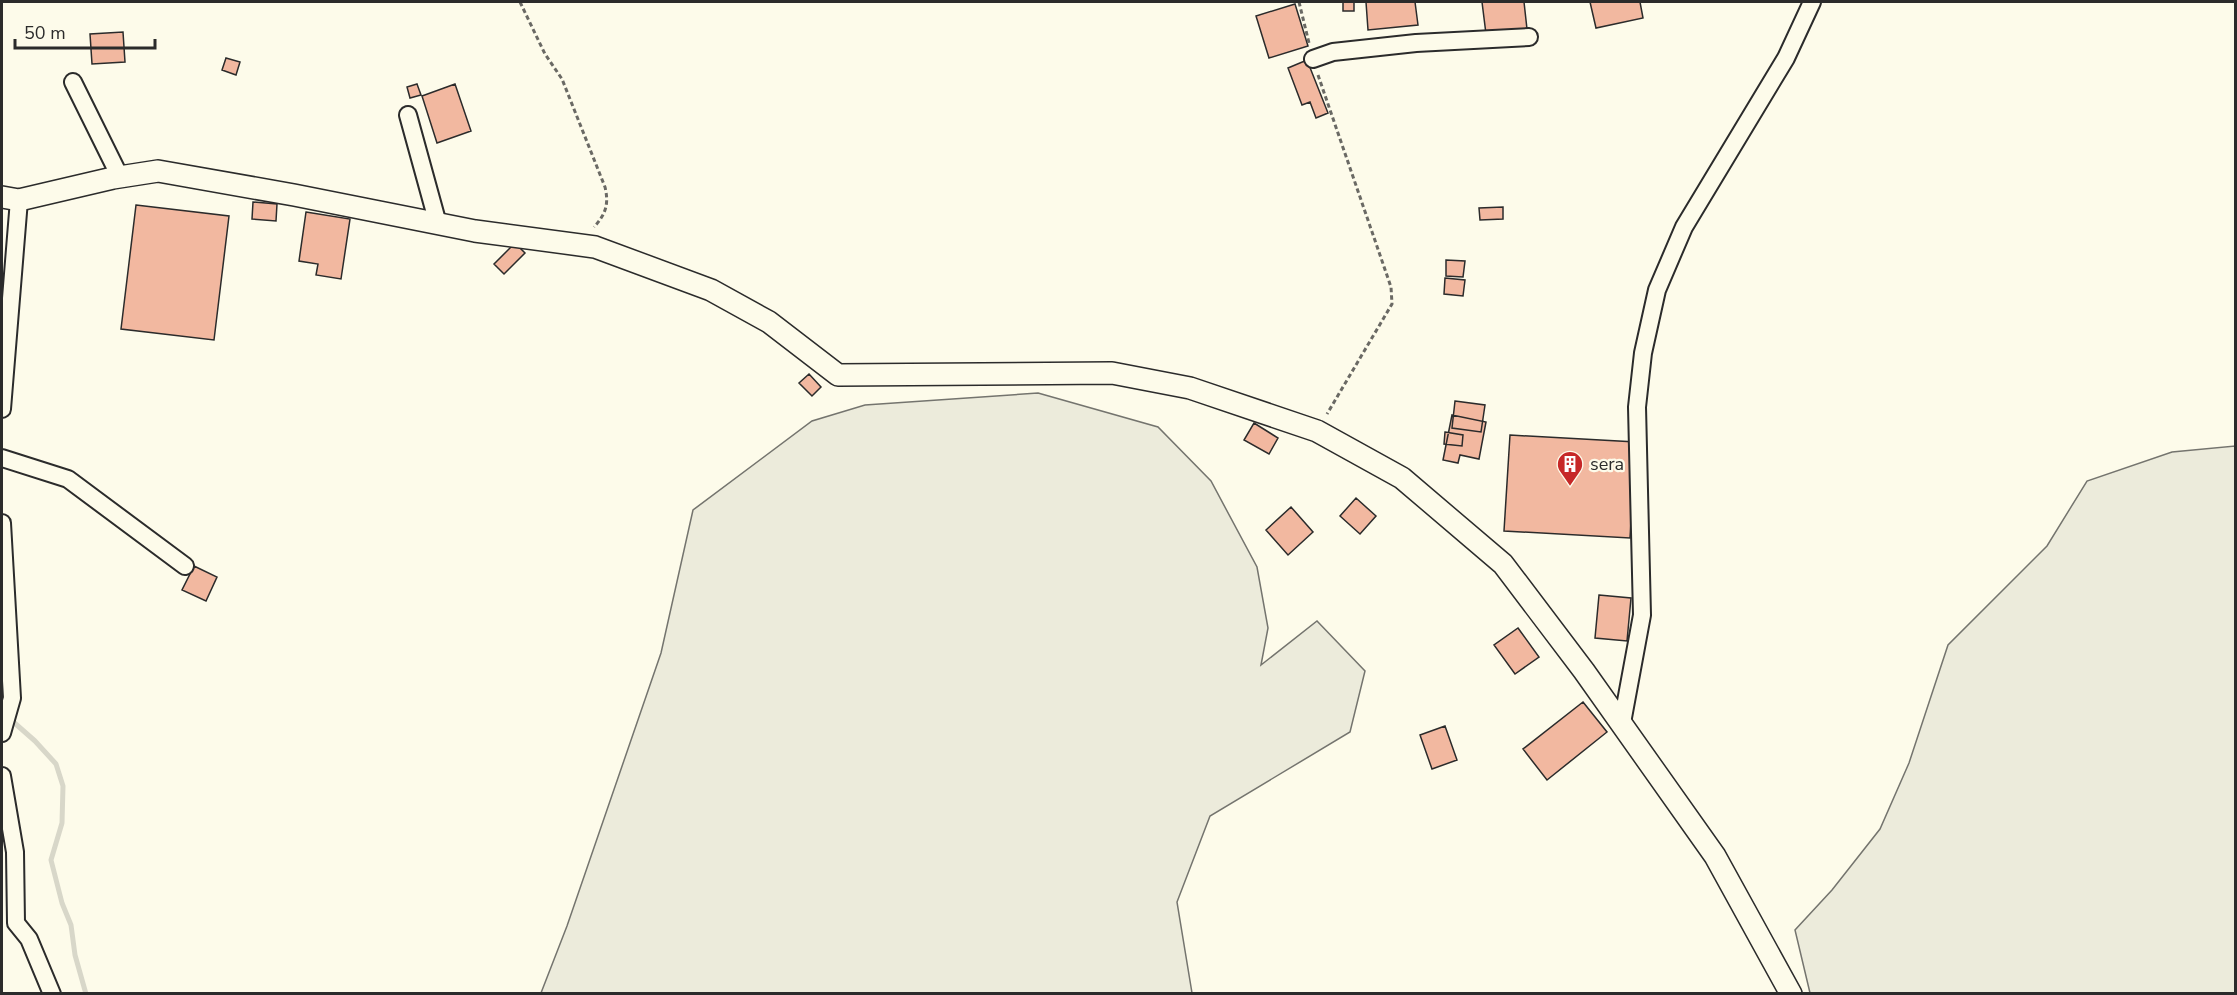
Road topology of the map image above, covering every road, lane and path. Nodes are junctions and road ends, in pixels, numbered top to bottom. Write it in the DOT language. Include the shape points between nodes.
graph roads {
  1 [pos="520,2"];
  2 [pos="1299,2"];
  3 [pos="1812,2"];
  4 [pos="1529,37"];
  5 [pos="1313,59"];
  6 [pos="73,82"];
  7 [pos="408,115"];
  8 [pos="120,177"];
  9 [pos="10,198"];
  10 [pos="438,224"];
  11 [pos="567,243"];
  12 [pos="2,409"];
  13 [pos="1317,431"];
  14 [pos="2,458"];
  15 [pos="2,523"];
  16 [pos="185,566"];
  17 [pos="1622,723"];
  18 [pos="2,733"];
  19 [pos="2,776"];
  20 [pos="52,993"];
  21 [pos="1791,993"];
  1 -- 11 [label="path" via="562,79 608,199 595,226"];
  2 -- 5 [label="path"];
  3 -- 17 [label="street" via="1786,58 1684,226 1657,290 1643,353 1638,407 1642,615"];
  4 -- 5 [label="street" via="1404,44 1333,52"];
  5 -- 13 [label="path" via="1392,287 1392,304"];
  6 -- 8 [label="street"];
  7 -- 10 [label="street"];
  8 -- 9 [label="street"];
  8 -- 10 [label="street" via="158,171"];
  9 -- 12 [label="street"];
  10 -- 11 [label="street"];
  11 -- 13 [label="street" via="595,247 711,290 769,322 838,375 1112,373 1190,388"];
  13 -- 17 [label="street" via="1402,478 1503,564"];
  14 -- 16 [label="street" via="68,479"];
  15 -- 18 [label="street" via="12,698"];
  17 -- 21 [label="street" via="1715,856"];
  19 -- 20 [label="street" via="15,852 16,923 29,939"];
}
